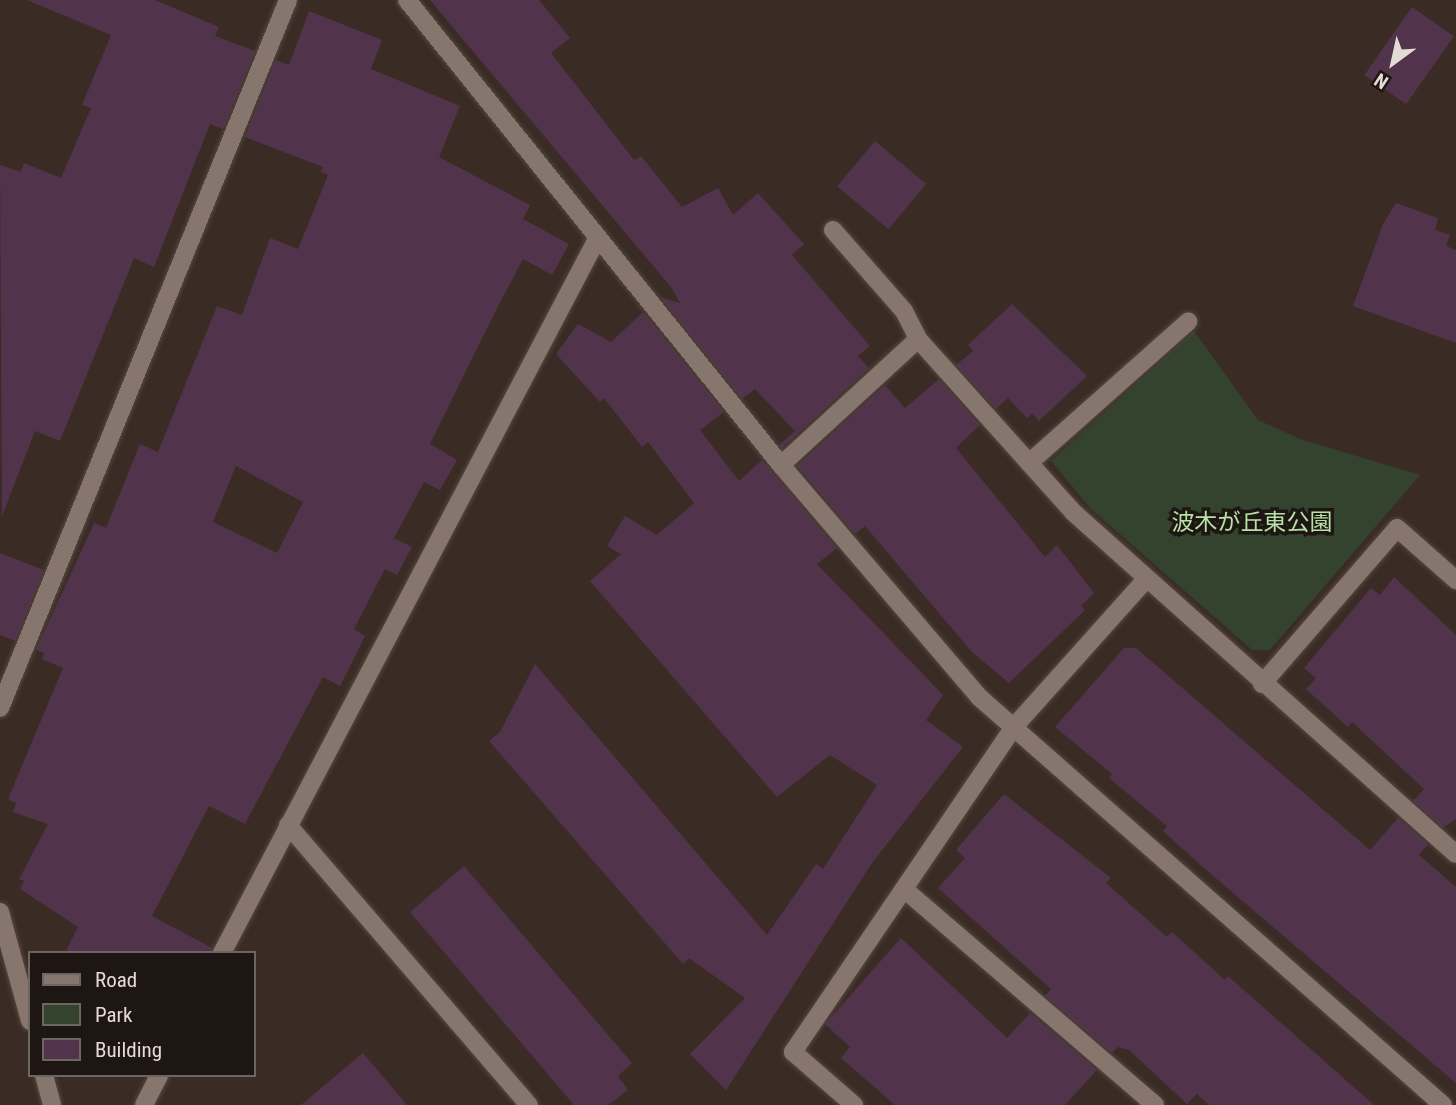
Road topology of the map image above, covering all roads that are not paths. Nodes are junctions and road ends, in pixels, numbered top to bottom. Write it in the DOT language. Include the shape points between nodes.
graph roads {
  1 [pos="288,0"];
  2 [pos="407,0"];
  3 [pos="832,230"];
  4 [pos="597,239"];
  5 [pos="1188,321"];
  6 [pos="918,339"];
  7 [pos="1029,463"];
  8 [pos="781,465"];
  9 [pos="1146,579"];
  10 [pos="1456,580"];
  11 [pos="1262,684"];
  12 [pos="0,708"];
  13 [pos="1013,728"];
  14 [pos="288,825"];
  15 [pos="1456,855"];
  16 [pos="904,889"];
  17 [pos="0,912"];
  18 [pos="223,951"];
  19 [pos="28,1014"];
  20 [pos="45,1077"];
  21 [pos="158,1077"];
  22 [pos="52,1105"];
  23 [pos="144,1105"];
  24 [pos="529,1105"];
  25 [pos="854,1105"];
  26 [pos="1155,1105"];
  27 [pos="1443,1105"];
  1 -- 12 [label="street"];
  2 -- 4 [label="street"];
  3 -- 6 [label="street" via="904,311"];
  4 -- 8 [label="street"];
  4 -- 14 [label="street"];
  5 -- 7 [label="street"];
  6 -- 7 [label="street"];
  6 -- 8 [label="street"];
  7 -- 9 [label="street"];
  8 -- 13 [label="street" via="979,697"];
  9 -- 11 [label="street"];
  9 -- 13 [label="street"];
  10 -- 11 [label="street" via="1397,528"];
  11 -- 15 [label="street"];
  13 -- 16 [label="street"];
  13 -- 27 [label="street"];
  14 -- 18 [label="street"];
  14 -- 24 [label="street"];
  16 -- 25 [label="street" via="793,1052"];
  16 -- 26 [label="street"];
  17 -- 19 [label="street"];
  20 -- 22 [label="street"];
  21 -- 23 [label="street"];
}
